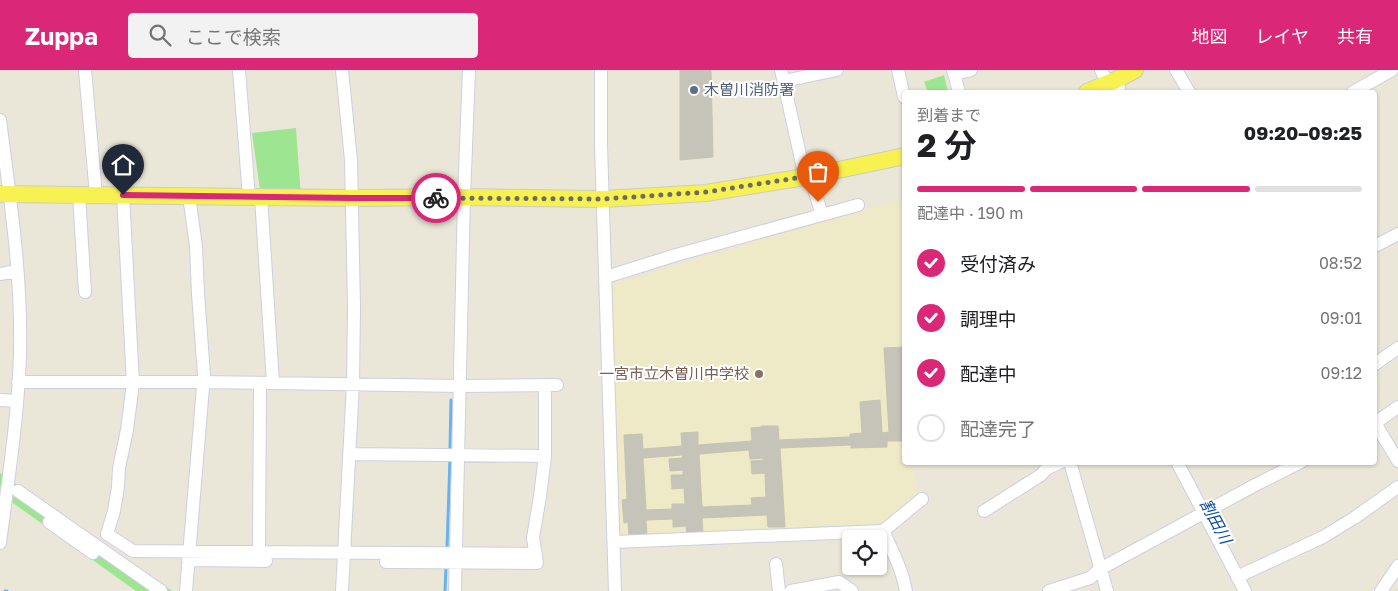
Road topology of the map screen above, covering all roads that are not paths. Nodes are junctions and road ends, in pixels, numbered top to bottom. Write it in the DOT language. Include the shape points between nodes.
graph roads {
  1 [pos="86,70"];
  2 [pos="238,70"];
  3 [pos="342,70"];
  4 [pos="469,70"];
  5 [pos="601,70"];
  6 [pos="837,70"];
  7 [pos="898,70"];
  8 [pos="971,70"];
  9 [pos="1135,70"];
  10 [pos="1176,70"];
  11 [pos="1392,70"];
  12 [pos="954,72"];
  13 [pos="783,76"];
  14 [pos="1111,81"];
  15 [pos="902,90"];
  16 [pos="958,90"];
  17 [pos="1091,90"];
  18 [pos="1188,90"];
  19 [pos="1357,90"];
  20 [pos="0,120"];
  21 [pos="902,157"];
  22 [pos="808,177"];
  23 [pos="5,194"];
  24 [pos="79,195"];
  25 [pos="96,195"];
  26 [pos="123,195"];
  27 [pos="189,196"];
  28 [pos="255,197"];
  29 [pos="464,197"];
  30 [pos="352,198"];
  31 [pos="603,199"];
  32 [pos="858,205"];
  33 [pos="822,215"];
  34 [pos="1398,234"];
  35 [pos="1377,245"];
  36 [pos="17,271"];
  37 [pos="0,274"];
  38 [pos="606,278"];
  39 [pos="85,292"];
  40 [pos="1398,348"];
  41 [pos="1377,363"];
  42 [pos="18,382"];
  43 [pos="204,382"];
  44 [pos="133,383"];
  45 [pos="260,383"];
  46 [pos="273,383"];
  47 [pos="353,384"];
  48 [pos="460,386"];
  49 [pos="0,400"];
  50 [pos="16,401"];
  51 [pos="1398,407"];
  52 [pos="1377,422"];
  53 [pos="1377,426"];
  54 [pos="350,454"];
  55 [pos="458,455"];
  56 [pos="545,456"];
  57 [pos="1398,461"];
  58 [pos="1055,465"];
  59 [pos="1071,465"];
  60 [pos="1178,465"];
  61 [pos="1295,465"];
  62 [pos="1398,487"];
  63 [pos="5,488"];
  64 [pos="922,499"];
  65 [pos="984,511"];
  66 [pos="1201,515"];
  67 [pos="883,530"];
  68 [pos="842,532"];
  69 [pos="887,539"];
  70 [pos="614,542"];
  71 [pos="0,543"];
  72 [pos="259,552"];
  73 [pos="93,553"];
  74 [pos="189,556"];
  75 [pos="344,557"];
  76 [pos="456,558"];
  77 [pos="776,564"];
  78 [pos="1398,566"];
  79 [pos="1100,569"];
  80 [pos="1238,577"];
  81 [pos="161,591"];
  82 [pos="186,591"];
  83 [pos="342,591"];
  84 [pos="455,591"];
  85 [pos="616,591"];
  86 [pos="779,591"];
  87 [pos="791,591"];
  88 [pos="852,591"];
  89 [pos="906,591"];
  90 [pos="1049,591"];
  91 [pos="1107,591"];
  92 [pos="1245,591"];
  93 [pos="1381,591"];
  1 -- 25 [label="street"];
  2 -- 28 [label="street"];
  3 -- 30 [label="street"];
  4 -- 29 [label="street"];
  5 -- 31 [label="street"];
  6 -- 13 [label="street"];
  7 -- 15 [label="street"];
  8 -- 12 [label="street"];
  9 -- 14 [label="main road"];
  10 -- 18 [label="street"];
  11 -- 19 [label="street"];
  12 -- 16 [label="street"];
  13 -- 22 [label="street"];
  14 -- 17 [label="main road"];
  20 -- 23 [label="street"];
  21 -- 22 [label="main road"];
  22 -- 31 [label="main road" via="706,192"];
  22 -- 33 [label="street"];
  23 -- 24 [label="main road"];
  23 -- 36 [label="street"];
  24 -- 25 [label="main road"];
  24 -- 39 [label="street"];
  25 -- 26 [label="main road"];
  26 -- 27 [label="main road"];
  26 -- 44 [label="street"];
  27 -- 28 [label="main road"];
  27 -- 43 [label="street" via="196,246"];
  28 -- 30 [label="main road"];
  28 -- 46 [label="street"];
  29 -- 30 [label="main road"];
  29 -- 31 [label="main road"];
  29 -- 48 [label="street"];
  30 -- 47 [label="street"];
  31 -- 38 [label="street"];
  32 -- 33 [label="street"];
  33 -- 38 [label="street"];
  34 -- 35 [label="street"];
  36 -- 37 [label="street"];
  36 -- 42 [label="street"];
  38 -- 70 [label="street"];
  40 -- 41 [label="street"];
  42 -- 44 [label="street"];
  42 -- 50 [label="street"];
  43 -- 44 [label="street"];
  43 -- 45 [label="street"];
  43 -- 74 [label="street"];
  44 -- 74 [label="street" via="114,511 107,534 133,551"];
  45 -- 46 [label="street"];
  45 -- 72 [label="street"];
  46 -- 47 [label="street"];
  47 -- 48 [label="street"];
  47 -- 54 [label="street"];
  48 -- 55 [label="street"];
  48 -- 56 [label="street" via="551,386"];
  49 -- 50 [label="street"];
  50 -- 63 [label="street"];
  51 -- 52 [label="street"];
  53 -- 57 [label="street"];
  54 -- 55 [label="street"];
  54 -- 75 [label="street"];
  55 -- 56 [label="street"];
  55 -- 76 [label="street"];
  56 -- 76 [label="street" via="533,538 538,563"];
  58 -- 65 [label="street"];
  59 -- 79 [label="street"];
  60 -- 66 [label="street"];
  61 -- 66 [label="street"];
  62 -- 80 [label="street" via="1324,537"];
  63 -- 71 [label="street"];
  63 -- 73 [label="street"];
  63 -- 81 [label="street"];
  64 -- 67 [label="street"];
  66 -- 79 [label="street"];
  66 -- 80 [label="street"];
  68 -- 70 [label="street"];
  69 -- 89 [label="street"];
  70 -- 85 [label="street"];
  72 -- 74 [label="street"];
  72 -- 75 [label="street"];
  74 -- 75 [label="street"];
  74 -- 82 [label="street"];
  75 -- 76 [label="street"];
  75 -- 83 [label="street"];
  76 -- 84 [label="street"];
  77 -- 86 [label="street"];
  78 -- 93 [label="street"];
  79 -- 90 [label="street" via="1090,578"];
  79 -- 91 [label="street"];
  80 -- 92 [label="street"];
  87 -- 88 [label="street" via="839,582"];
}
